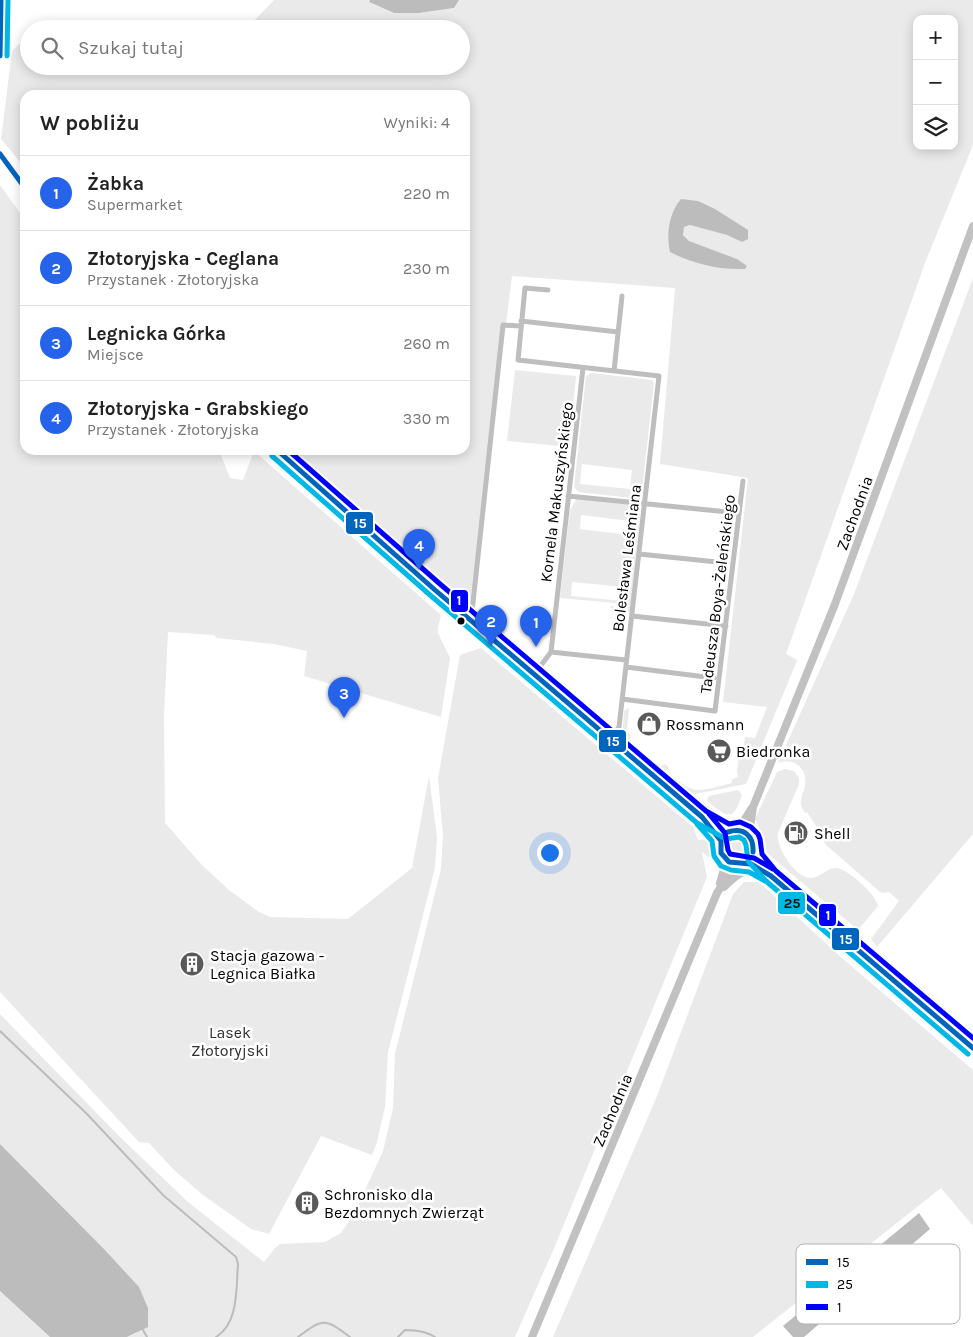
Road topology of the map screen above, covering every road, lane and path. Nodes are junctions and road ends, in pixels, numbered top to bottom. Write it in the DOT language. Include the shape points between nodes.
graph roads {
  1 [pos="1,0"];
  2 [pos="0,56"];
  3 [pos="0,154"];
  4 [pos="20,181"];
  5 [pos="973,226"];
  6 [pos="548,290"];
  7 [pos="622,296"];
  8 [pos="521,323"];
  9 [pos="618,332"];
  10 [pos="583,368"];
  11 [pos="614,371"];
  12 [pos="282,455"];
  13 [pos="743,481"];
  14 [pos="568,496"];
  15 [pos="644,504"];
  16 [pos="738,513"];
  17 [pos="639,554"];
  18 [pos="726,563"];
  19 [pos="632,616"];
  20 [pos="471,621"];
  21 [pos="726,626"];
  22 [pos="550,652"];
  23 [pos="626,660"];
  24 [pos="626,667"];
  25 [pos="533,673"];
  26 [pos="714,678"];
  27 [pos="622,699"];
  28 [pos="610,739"];
  29 [pos="754,806"];
  30 [pos="702,817"];
  31 [pos="738,830"];
  32 [pos="728,832"];
  33 [pos="749,835"];
  34 [pos="721,841"];
  35 [pos="753,852"];
  36 [pos="723,858"];
  37 [pos="744,862"];
  38 [pos="735,864"];
  39 [pos="762,871"];
  40 [pos="771,876"];
  41 [pos="717,893"];
  42 [pos="973,1048"];
  43 [pos="532,1337"];
  1 -- 2 [label="street"];
  3 -- 4 [label="street"];
  5 -- 29 [label="main road, Zachodnia" via="835,604"];
  6 -- 8 [label="street" via="525,288"];
  7 -- 9 [label="street"];
  8 -- 9 [label="street"];
  8 -- 10 [label="street" via="518,360"];
  8 -- 20 [label="street" via="503,325"];
  9 -- 11 [label="street"];
  10 -- 11 [label="street"];
  10 -- 14 [label="street, Kornela Makuszyńskiego"];
  11 -- 15 [label="street, Bolesława Leśmiana" via="659,376"];
  12 -- 20 [label="street"];
  13 -- 16 [label="street, Tadeusza Boya-Żeleńskiego"];
  14 -- 15 [label="street"];
  14 -- 22 [label="street, Kornela Makuszyńskiego"];
  15 -- 16 [label="street"];
  15 -- 17 [label="street, Bolesława Leśmiana"];
  16 -- 21 [label="street, Tadeusza Boya-Żeleńskiego"];
  17 -- 18 [label="street"];
  17 -- 19 [label="street, Bolesława Leśmiana"];
  19 -- 21 [label="street"];
  19 -- 23 [label="street, Bolesława Leśmiana"];
  20 -- 25 [label="street"];
  21 -- 27 [label="street, Tadeusza Boya-Żeleńskiego" via="715,711"];
  22 -- 23 [label="street"];
  22 -- 25 [label="street"];
  23 -- 24 [label="street, Bolesława Leśmiana"];
  24 -- 26 [label="street"];
  24 -- 27 [label="street, Bolesława Leśmiana"];
  25 -- 28 [label="street"];
  27 -- 28 [label="street, Bolesława Leśmiana" via="619,726"];
  28 -- 30 [label="street"];
  29 -- 31 [label="main road, Zachodnia"];
  29 -- 33 [label="main road, Zachodnia"];
  30 -- 32 [label="street"];
  30 -- 34 [label="street"];
  31 -- 32 [label="main road"];
  31 -- 33 [label="main road"];
  32 -- 34 [label="main road"];
  33 -- 35 [label="main road" via="754,844"];
  34 -- 36 [label="main road"];
  35 -- 37 [label="main road"];
  35 -- 40 [label="main road"];
  36 -- 38 [label="main road"];
  36 -- 41 [label="main road, Zachodnia" via="724,869"];
  37 -- 38 [label="main road"];
  37 -- 39 [label="main road"];
  38 -- 41 [label="main road, Zachodnia"];
  39 -- 40 [label="main road"];
  39 -- 41 [label="main road" via="741,872"];
  40 -- 42 [label="main road"];
  41 -- 43 [label="main road, Zachodnia"];
}
